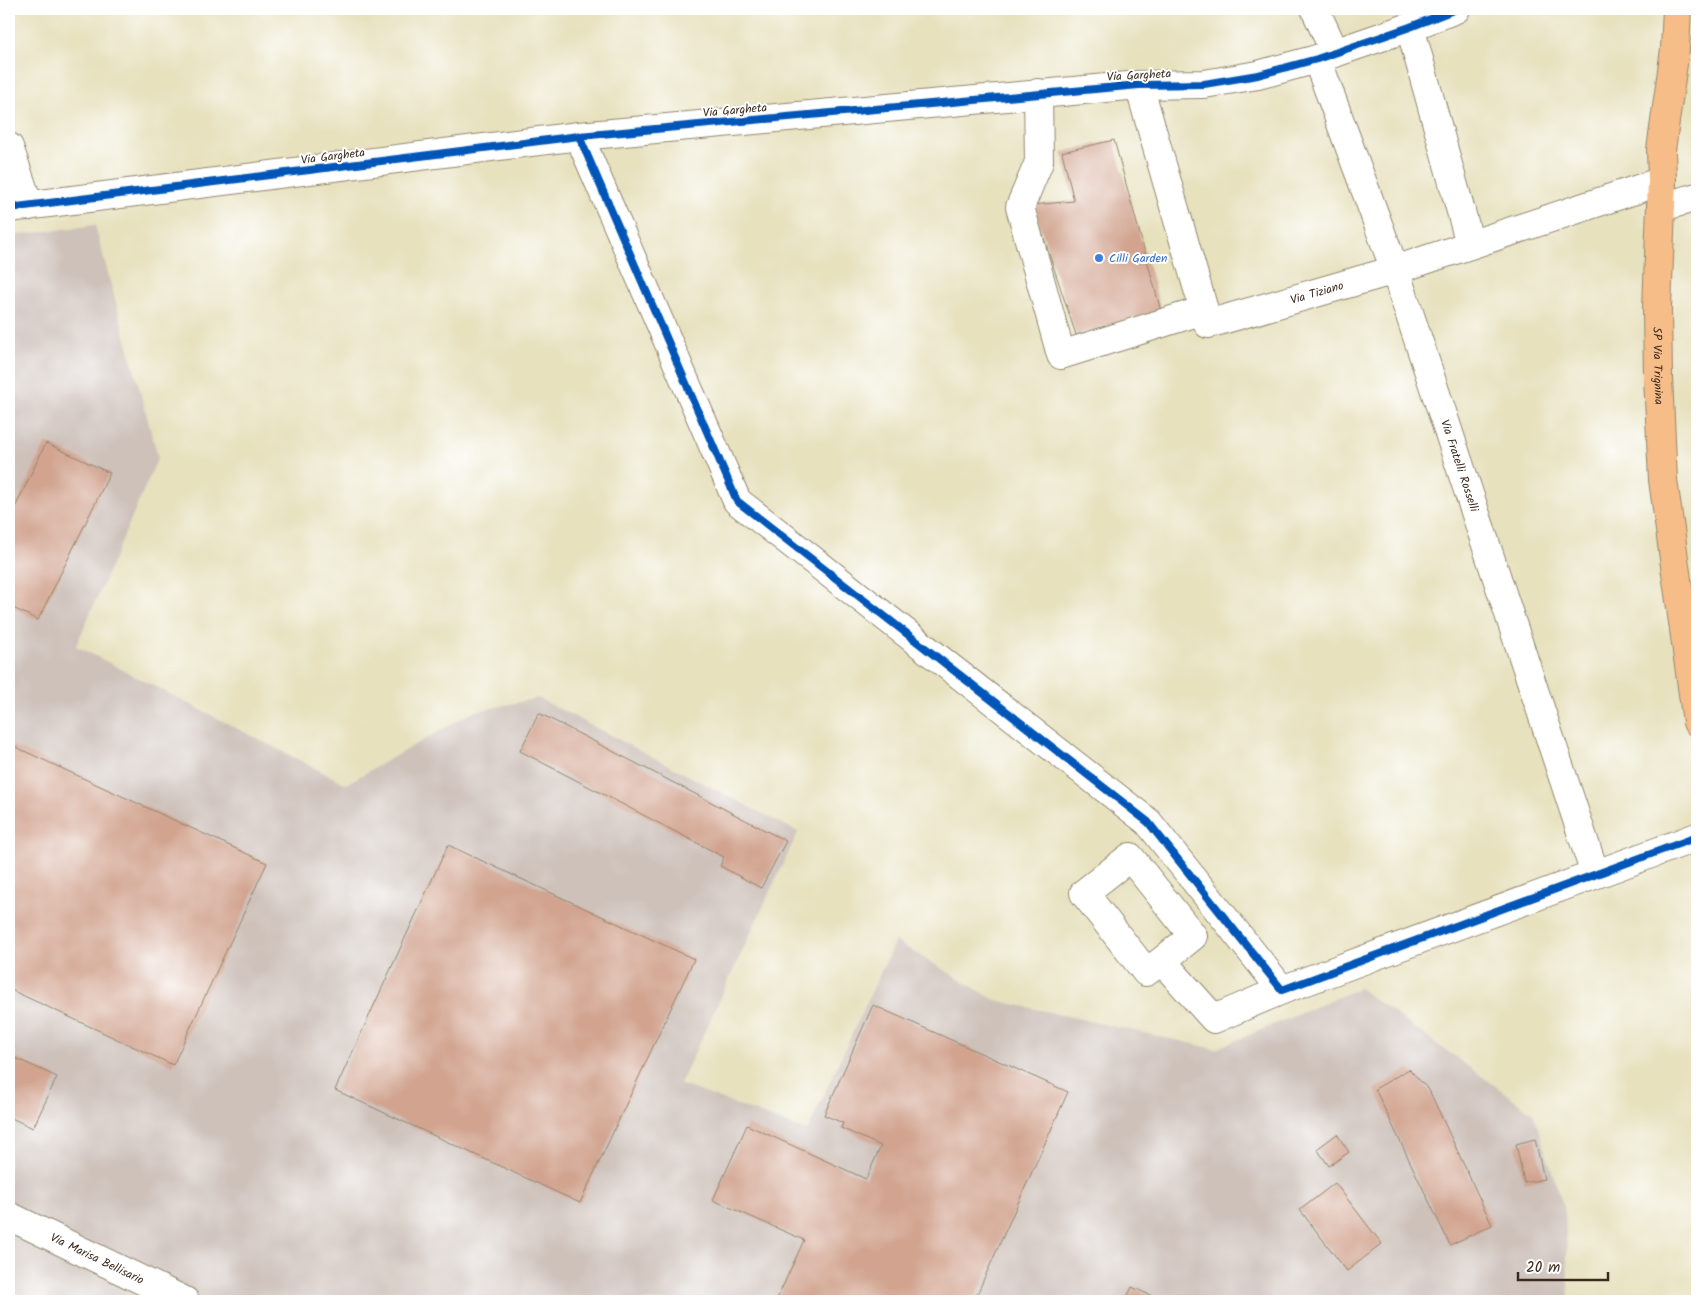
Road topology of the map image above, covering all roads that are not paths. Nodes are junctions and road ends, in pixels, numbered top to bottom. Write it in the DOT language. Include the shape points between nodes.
graph roads {
  1 [pos="1316,9"];
  2 [pos="1456,9"];
  3 [pos="1678,9"];
  4 [pos="1410,27"];
  5 [pos="1326,56"];
  6 [pos="1139,85"];
  7 [pos="1038,93"];
  8 [pos="579,136"];
  9 [pos="9,147"];
  10 [pos="1662,194"];
  11 [pos="1697,197"];
  12 [pos="19,207"];
  13 [pos="1470,244"];
  14 [pos="1395,270"];
  15 [pos="1204,310"];
  16 [pos="1689,604"];
  17 [pos="1697,722"];
  18 [pos="1697,837"];
  19 [pos="1595,874"];
  20 [pos="1162,961"];
  21 [pos="1282,990"];
  22 [pos="9,1216"];
  23 [pos="185,1301"];
  1 -- 5 [label="street, Via Fratelli Rosselli"];
  2 -- 4 [label="street, Via Gargheta"];
  3 -- 10 [label="main road, SP Via Trignina" via="1676,49 1660,150"];
  4 -- 5 [label="street, Via Gargheta"];
  4 -- 13 [label="street"];
  5 -- 6 [label="street, Via Gargheta" via="1258,75 1204,84"];
  5 -- 14 [label="street, Via Fratelli Rosselli"];
  6 -- 7 [label="street, Via Gargheta"];
  6 -- 15 [label="street"];
  7 -- 8 [label="street, Via Gargheta"];
  7 -- 15 [label="street" via="1039,162 1020,207 1061,355"];
  8 -- 12 [label="street, Via Gargheta"];
  8 -- 21 [label="street" via="737,501 1148,822"];
  9 -- 12 [label="street"];
  10 -- 11 [label="street, Via Tiziano"];
  10 -- 13 [label="street, Via Tiziano"];
  10 -- 16 [label="main road, SP Via Trignina" via="1657,308 1663,480"];
  13 -- 14 [label="street, Via Tiziano"];
  14 -- 15 [label="street, Via Tiziano" via="1208,324"];
  14 -- 19 [label="street, Via Fratelli Rosselli"];
  16 -- 17 [label="main road, SP Via Trignina"];
  18 -- 19 [label="street"];
  19 -- 21 [label="street"];
  20 -- 21 [label="street" via="1214,1019"];
  22 -- 23 [label="street, Via Marisa Bellisario"];
}
